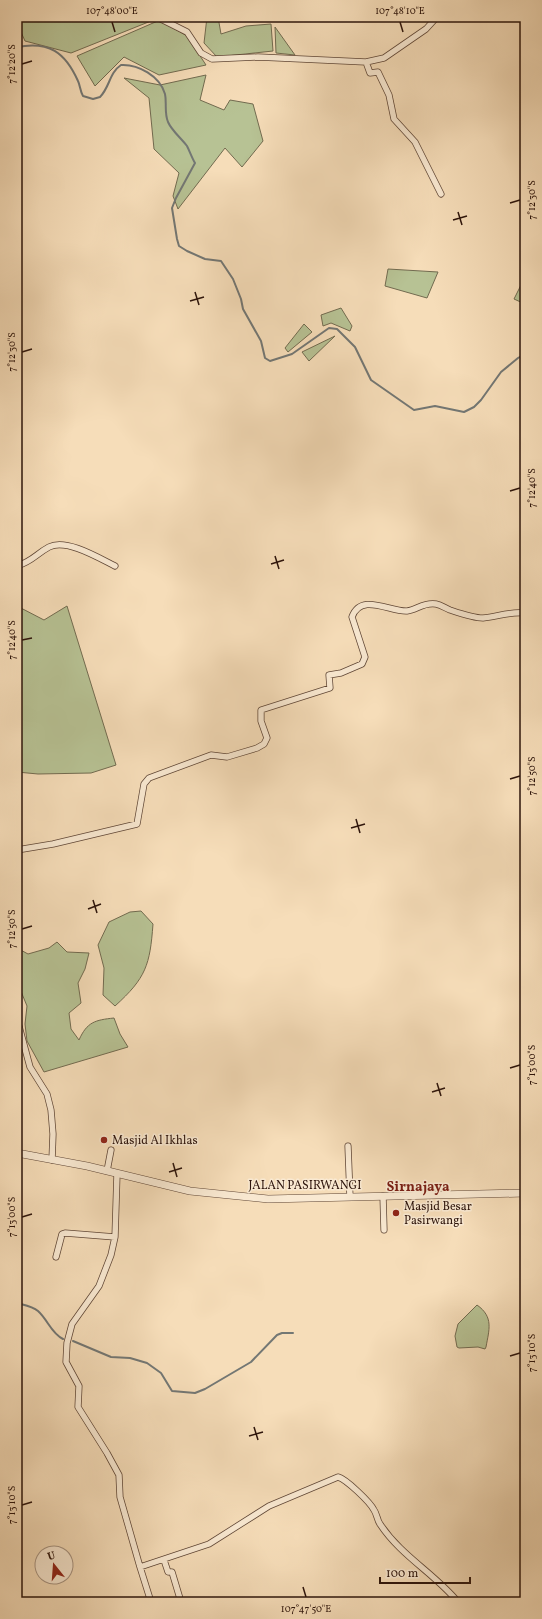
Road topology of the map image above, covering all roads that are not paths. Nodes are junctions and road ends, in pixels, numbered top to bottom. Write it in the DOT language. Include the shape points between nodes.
graph roads {
  1 [pos="157,17"];
  2 [pos="437,17"];
  3 [pos="366,62"];
  4 [pos="441,194"];
  5 [pos="17,566"];
  6 [pos="115,566"];
  7 [pos="525,613"];
  8 [pos="17,850"];
  9 [pos="17,1019"];
  10 [pos="348,1146"];
  11 [pos="111,1150"];
  12 [pos="17,1153"];
  13 [pos="52,1160"];
  14 [pos="107,1171"];
  15 [pos="117,1174"];
  16 [pos="525,1194"];
  17 [pos="383,1196"];
  18 [pos="350,1197"];
  19 [pos="384,1230"];
  20 [pos="116,1237"];
  21 [pos="56,1257"];
  22 [pos="164,1560"];
  23 [pos="140,1567"];
  24 [pos="151,1602"];
  25 [pos="181,1602"];
  26 [pos="458,1602"];
  1 -- 3 [label="street" via="187,32 200,53 212,59 258,57"];
  2 -- 3 [label="street" via="426,30 384,58"];
  3 -- 4 [label="street" via="370,73 378,72 389,95 394,119 415,142"];
  5 -- 6 [label="street" via="58,545 93,554"];
  7 -- 8 [label="street" via="510,612 482,618 471,617 436,604 422,604 408,611 381,605 361,606 352,617 365,657 362,664 342,673 328,675 330,688 261,710 261,720 267,738 264,744 227,757 211,755 149,778 144,784 137,824"];
  9 -- 13 [label="street" via="30,1067 47,1094 49,1102 53,1134"];
  10 -- 18 [label="street"];
  11 -- 14 [label="street"];
  12 -- 13 [label="street, JALAN PASIRWANGI"];
  13 -- 14 [label="street, JALAN PASIRWANGI"];
  14 -- 15 [label="street, JALAN PASIRWANGI"];
  15 -- 18 [label="street, JALAN PASIRWANGI" via="190,1191 268,1199"];
  15 -- 20 [label="street"];
  16 -- 17 [label="street, JALAN PASIRWANGI"];
  17 -- 18 [label="street, JALAN PASIRWANGI"];
  17 -- 19 [label="street"];
  20 -- 21 [label="street" via="62,1234"];
  20 -- 23 [label="street" via="99,1286 72,1324 66,1362 79,1386 78,1407 119,1475 120,1497"];
  22 -- 23 [label="street"];
  22 -- 25 [label="street" via="168,1572 172,1572"];
  22 -- 26 [label="street" via="209,1544 269,1506 338,1477 348,1482 374,1509 379,1523 402,1552 433,1576"];
  23 -- 24 [label="street"];
}
